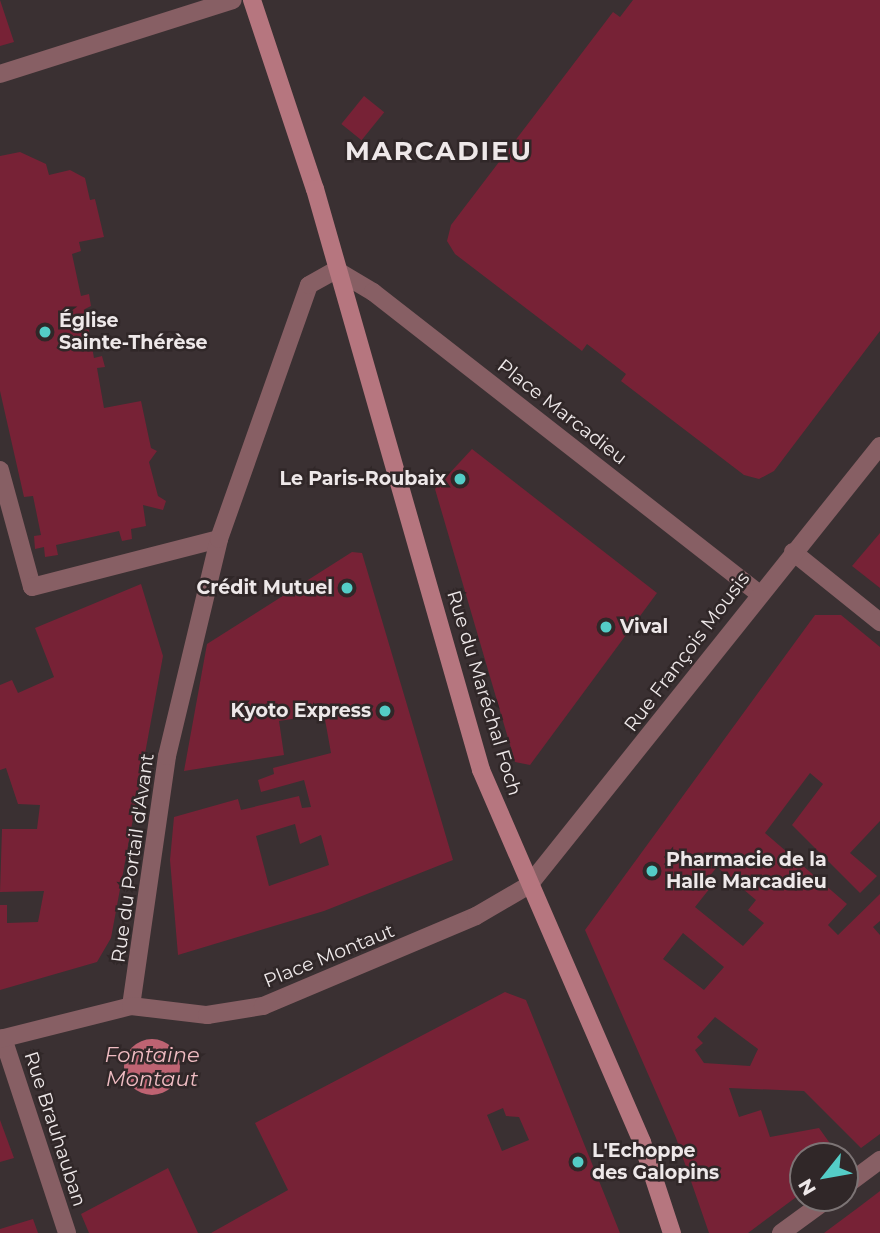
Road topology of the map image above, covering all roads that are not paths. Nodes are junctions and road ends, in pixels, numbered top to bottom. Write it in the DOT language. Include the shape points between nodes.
graph roads {
  1 [pos="233,0"];
  2 [pos="252,0"];
  3 [pos="0,74"];
  4 [pos="336,270"];
  5 [pos="880,446"];
  6 [pos="0,470"];
  7 [pos="219,539"];
  8 [pos="793,552"];
  9 [pos="757,592"];
  10 [pos="880,622"];
  11 [pos="529,885"];
  12 [pos="131,1006"];
  13 [pos="2,1038"];
  14 [pos="880,1160"];
  15 [pos="859,1176"];
  16 [pos="809,1212"];
  17 [pos="66,1233"];
  18 [pos="672,1233"];
  19 [pos="781,1233"];
  1 -- 3 [label="street"];
  2 -- 4 [label="main road"];
  4 -- 7 [label="street" via="309,285"];
  4 -- 9 [label="street, Place Marcadieu" via="384,300"];
  4 -- 11 [label="main road, Rue du Maréchal Foch" via="481,769"];
  5 -- 8 [label="street, Rue François Mousis"];
  6 -- 7 [label="street" via="32,587"];
  7 -- 12 [label="street, Rue du Portail d'Avant" via="167,756"];
  8 -- 9 [label="street, Rue François Mousis"];
  8 -- 10 [label="street"];
  9 -- 11 [label="street, Rue François Mousis"];
  11 -- 12 [label="street, Place Montaut" via="464,922 263,1006 207,1015"];
  11 -- 18 [label="main road, Rue du Maréchal Foch" via="642,1142"];
  12 -- 13 [label="street"];
  13 -- 17 [label="street, Rue Brauhauban"];
  14 -- 15 [label="street"];
  16 -- 19 [label="street"];
}
